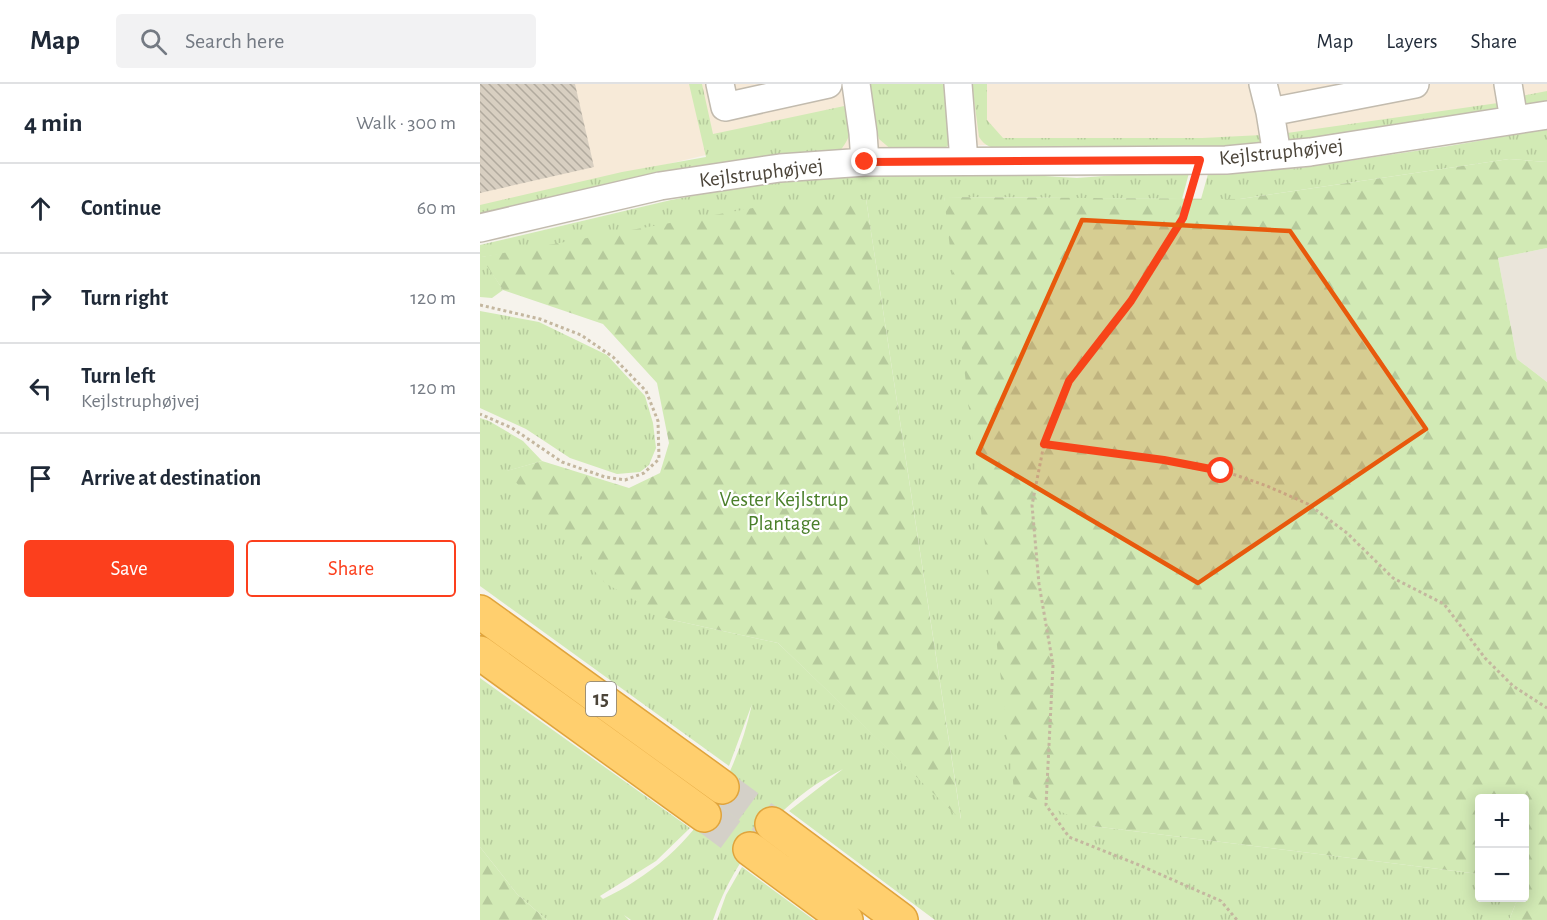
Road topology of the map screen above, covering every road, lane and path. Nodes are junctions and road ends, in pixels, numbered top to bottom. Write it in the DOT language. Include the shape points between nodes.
graph roads {
  1 [pos="720,84"];
  2 [pos="828,84"];
  3 [pos="856,84"];
  4 [pos="958,84"];
  5 [pos="1263,84"];
  6 [pos="1415,84"];
  7 [pos="1508,84"];
  8 [pos="1270,112"];
  9 [pos="1547,115"];
  10 [pos="1514,120"];
  11 [pos="1277,155"];
  12 [pos="1200,160"];
  13 [pos="964,161"];
  14 [pos="865,162"];
  15 [pos="480,228"];
  16 [pos="480,305"];
  17 [pos="480,414"];
  18 [pos="1044,444"];
  19 [pos="480,612"];
  20 [pos="480,653"];
  21 [pos="1547,708"];
  22 [pos="722,787"];
  23 [pos="704,815"];
  24 [pos="772,824"];
  25 [pos="750,849"];
  26 [pos="846,920"];
  27 [pos="901,920"];
  28 [pos="1237,920"];
  1 -- 2 [label="street" via="725,107"];
  3 -- 14 [label="street"];
  4 -- 13 [label="street"];
  5 -- 8 [label="street"];
  6 -- 8 [label="street"];
  7 -- 10 [label="street"];
  8 -- 11 [label="street"];
  9 -- 10 [label="street, Kejlstruphøjvej"];
  10 -- 11 [label="street, Kejlstruphøjvej"];
  11 -- 12 [label="street, Kejlstruphøjvej"];
  12 -- 13 [label="street, Kejlstruphøjvej"];
  12 -- 18 [label="path" via="1183,218 1131,301 1069,381"];
  13 -- 14 [label="street, Kejlstruphøjvej"];
  14 -- 15 [label="street, Kejlstruphøjvej" via="780,168 660,186"];
  16 -- 17 [label="path" via="540,319 581,335 613,357 646,391 658,421 659,459 644,473 625,480 605,477 562,462 512,428"];
  18 -- 21 [label="path" via="1221,471 1308,504 1347,533 1393,578 1444,604 1485,658 1513,686"];
  18 -- 28 [label="path" via="1032,505 1039,584 1053,665 1046,805 1069,837 1221,901"];
  19 -- 22 [label="highway, 15"];
  20 -- 23 [label="highway, 15"];
  24 -- 27 [label="highway"];
  25 -- 26 [label="highway"];
}
